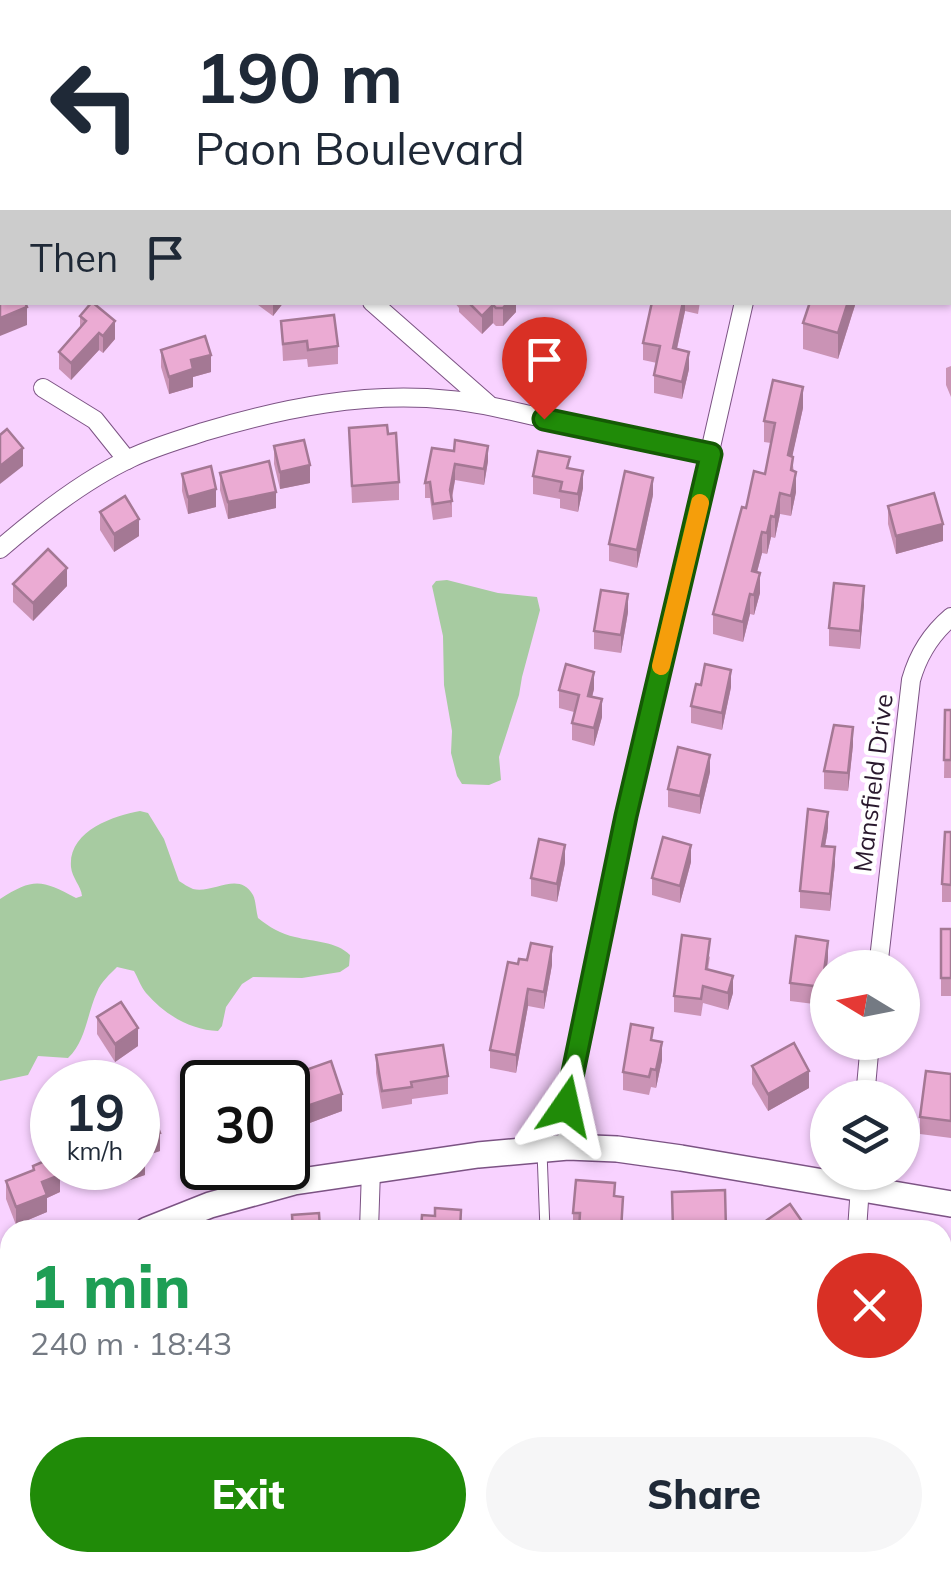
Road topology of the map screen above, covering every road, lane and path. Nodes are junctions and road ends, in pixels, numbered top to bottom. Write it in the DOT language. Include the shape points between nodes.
graph roads {
  1 [pos="375,305"];
  2 [pos="743,305"];
  3 [pos="44,388"];
  4 [pos="488,404"];
  5 [pos="711,454"];
  6 [pos="127,460"];
  7 [pos="0,548"];
  8 [pos="951,617"];
  9 [pos="880,950"];
  10 [pos="555,1148"];
  11 [pos="370,1170"];
  12 [pos="810,1174"];
  13 [pos="860,1190"];
  14 [pos="898,1190"];
  15 [pos="951,1204"];
  16 [pos="172,1220"];
  17 [pos="369,1220"];
  18 [pos="545,1220"];
  19 [pos="857,1220"];
  1 -- 4 [label="street"];
  2 -- 5 [label="street"];
  3 -- 6 [label="street" via="96,420"];
  4 -- 5 [label="street"];
  4 -- 6 [label="street" via="396,397 320,404 224,426"];
  5 -- 10 [label="street"];
  6 -- 7 [label="street"];
  8 -- 9 [label="street, Mansfield Drive" via="928,642 910,680"];
  10 -- 11 [label="main road"];
  10 -- 12 [label="main road"];
  10 -- 18 [label="lane"];
  11 -- 16 [label="main road" via="252,1192"];
  11 -- 17 [label="street"];
  13 -- 19 [label="street"];
  14 -- 15 [label="main road"];
}
